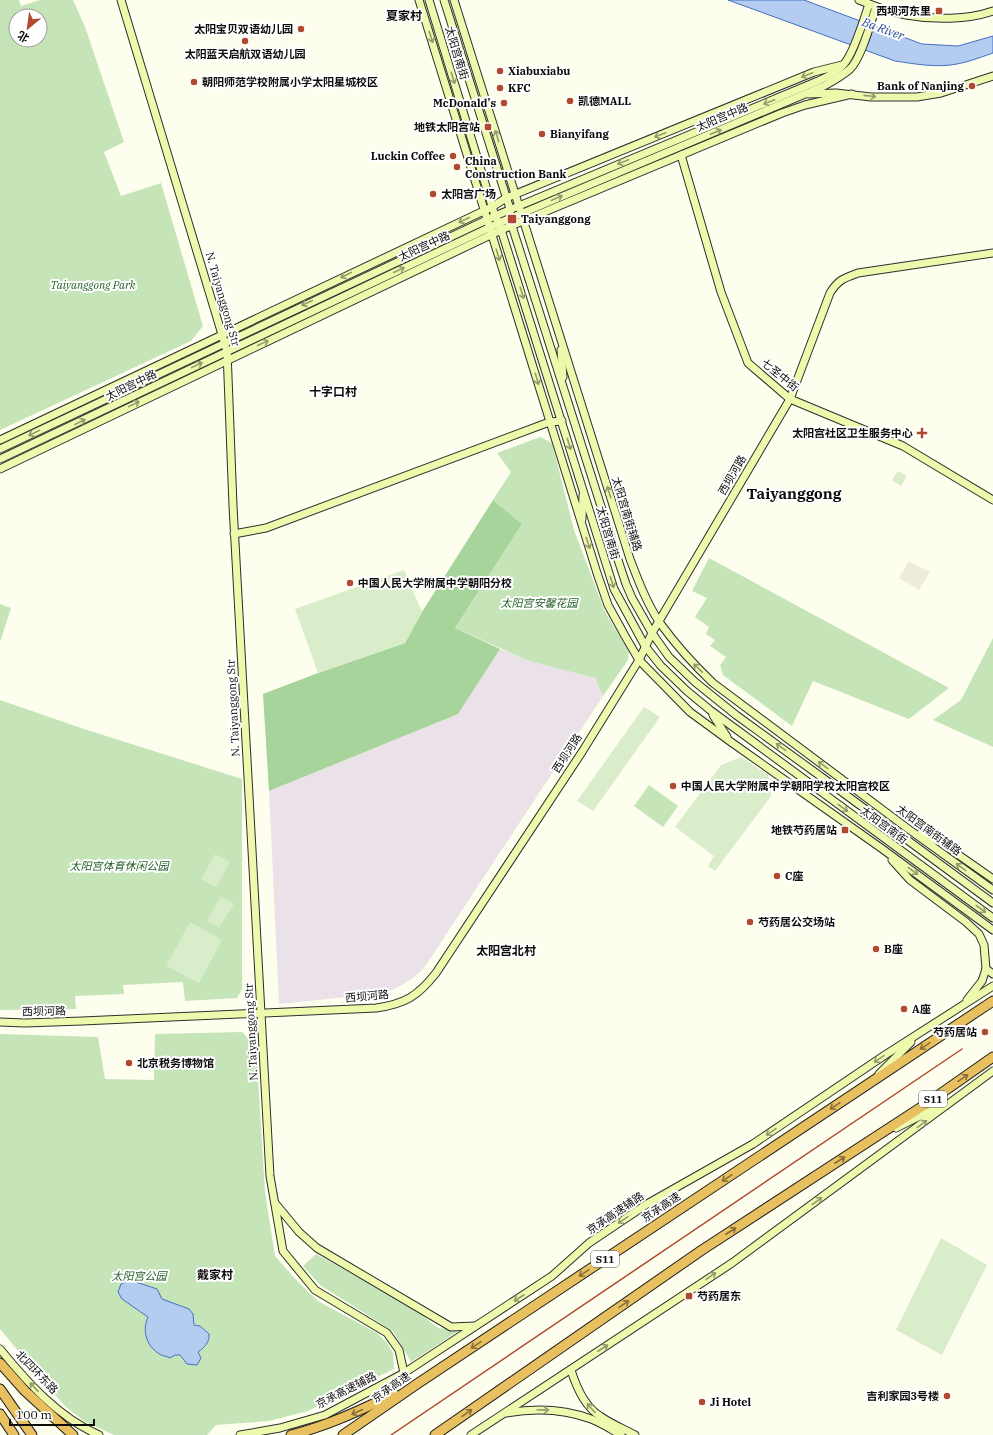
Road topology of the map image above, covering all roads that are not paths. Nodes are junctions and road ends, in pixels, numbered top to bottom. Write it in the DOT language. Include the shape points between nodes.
graph roads {
  1 [pos="121,0"];
  2 [pos="419,0"];
  3 [pos="429,0"];
  4 [pos="444,0"];
  5 [pos="454,0"];
  6 [pos="859,0"];
  7 [pos="872,9"];
  8 [pos="993,11"];
  9 [pos="844,65"];
  10 [pos="993,76"];
  11 [pos="852,94"];
  12 [pos="803,95"];
  13 [pos="686,125"];
  14 [pos="667,144"];
  15 [pos="699,148"];
  16 [pos="662,154"];
  17 [pos="681,155"];
  18 [pos="606,157"];
  19 [pos="610,167"];
  20 [pos="515,194"];
  21 [pos="506,198"];
  22 [pos="518,205"];
  23 [pos="492,207"];
  24 [pos="510,209"];
  25 [pos="485,210"];
  26 [pos="521,214"];
  27 [pos="495,216"];
  28 [pos="510,218"];
  29 [pos="487,219"];
  30 [pos="524,221"];
  31 [pos="500,226"];
  32 [pos="512,226"];
  33 [pos="491,231"];
  34 [pos="993,253"];
  35 [pos="372,263"];
  36 [pos="353,282"];
  37 [pos="381,287"];
  38 [pos="351,293"];
  39 [pos="223,334"];
  40 [pos="560,338"];
  41 [pos="225,342"];
  42 [pos="227,351"];
  43 [pos="228,360"];
  44 [pos="113,386"];
  45 [pos="133,386"];
  46 [pos="564,390"];
  47 [pos="790,399"];
  48 [pos="562,421"];
  49 [pos="550,422"];
  50 [pos="0,440"];
  51 [pos="0,449"];
  52 [pos="0,459"];
  53 [pos="0,469"];
  54 [pos="584,491"];
  55 [pos="993,500"];
  56 [pos="582,524"];
  57 [pos="234,534"];
  58 [pos="659,622"];
  59 [pos="652,633"];
  60 [pos="645,646"];
  61 [pos="639,660"];
  62 [pos="713,683"];
  63 [pos="710,710"];
  64 [pos="736,715"];
  65 [pos="731,742"];
  66 [pos="839,776"];
  67 [pos="827,781"];
  68 [pos="907,828"];
  69 [pos="881,848"];
  70 [pos="993,879"];
  71 [pos="993,890"];
  72 [pos="993,903"];
  73 [pos="993,918"];
  74 [pos="993,930"];
  75 [pos="986,969"];
  76 [pos="993,974"];
  77 [pos="993,986"];
  78 [pos="993,1001"];
  79 [pos="964,1004"];
  80 [pos="262,1014"];
  81 [pos="0,1022"];
  82 [pos="923,1031"];
  83 [pos="993,1057"];
  84 [pos="993,1071"];
  85 [pos="868,1084"];
  86 [pos="957,1098"];
  87 [pos="872,1139"];
  88 [pos="274,1202"];
  89 [pos="476,1326"];
  90 [pos="0,1349"];
  91 [pos="0,1363"];
  92 [pos="571,1370"];
  93 [pos="404,1373"];
  94 [pos="417,1384"];
  95 [pos="0,1389"];
  96 [pos="504,1413"];
  97 [pos="0,1414"];
  98 [pos="56,1418"];
  99 [pos="313,1430"];
  100 [pos="14,1435"];
  101 [pos="32,1435"];
  102 [pos="73,1435"];
  103 [pos="81,1435"];
  104 [pos="99,1435"];
  105 [pos="240,1435"];
  106 [pos="291,1435"];
  107 [pos="302,1435"];
  108 [pos="343,1435"];
  109 [pos="435,1435"];
  110 [pos="471,1435"];
  111 [pos="621,1435"];
  112 [pos="636,1435"];
  1 -- 39 [label="street, N. Taiyanggong Str"];
  2 -- 25 [label="street, 太阳宫南街, one-way"];
  3 -- 23 [label="street, 太阳宫南街, one-way"];
  4 -- 21 [label="street, 太阳宫南街"];
  20 -- 5 [label="street, 太阳宫南街辅路, one-way"];
  6 -- 7 [label="street"];
  7 -- 8 [label="street" via="938,18 974,16"];
  7 -- 9 [label="street, 太阳宫中路"];
  7 -- 12 [label="street, 太阳宫中路" via="858,58 851,68 841,77"];
  9 -- 13 [label="street, 太阳宫中路, one-way" via="814,72"];
  9 -- 14 [label="street, 太阳宫中路, one-way" via="835,73 818,81"];
  11 -- 10 [label="street, one-way" via="872,97 917,97 941,93"];
  11 -- 12 [label="street"];
  11 -- 15 [label="street, 太阳宫中路" via="782,113"];
  16 -- 12 [label="street, 太阳宫中路, one-way"];
  13 -- 14 [label="street"];
  13 -- 18 [label="street, 太阳宫中路, one-way"];
  14 -- 19 [label="street, 太阳宫中路, one-way"];
  15 -- 16 [label="street"];
  15 -- 17 [label="street, 太阳宫中路"];
  26 -- 16 [label="street, 太阳宫中路, one-way"];
  17 -- 30 [label="street, 太阳宫中路"];
  17 -- 47 [label="street, 七圣中街" via="721,292 748,363"];
  18 -- 19 [label="street"];
  18 -- 20 [label="street, 太阳宫中路"];
  19 -- 22 [label="street, 太阳宫中路"];
  20 -- 21 [label="street, 太阳宫中路"];
  20 -- 22 [label="street, 太阳宫南街辅路"];
  21 -- 23 [label="street, 太阳宫中路"];
  21 -- 24 [label="street, 太阳宫南街"];
  22 -- 24 [label="street, 太阳宫中路"];
  22 -- 26 [label="street, 太阳宫南街辅路"];
  23 -- 25 [label="street, 太阳宫中路"];
  23 -- 27 [label="street, 太阳宫南街"];
  24 -- 27 [label="street, 太阳宫中路"];
  24 -- 28 [label="street, 太阳宫南街"];
  25 -- 29 [label="street, 太阳宫南街"];
  25 -- 35 [label="street, 太阳宫中路, one-way"];
  26 -- 28 [label="street, 太阳宫中路"];
  26 -- 30 [label="street, 太阳宫南街辅路"];
  27 -- 29 [label="street, 太阳宫中路"];
  27 -- 31 [label="street, 太阳宫南街"];
  28 -- 31 [label="street, 太阳宫中路"];
  28 -- 32 [label="street, 太阳宫南街"];
  29 -- 33 [label="street, 太阳宫南街"];
  29 -- 36 [label="street, 太阳宫中路"];
  30 -- 32 [label="street, 太阳宫中路"];
  30 -- 40 [label="street, 太阳宫南街辅路"];
  31 -- 32 [label="street, 太阳宫中路"];
  31 -- 33 [label="street, 太阳宫中路"];
  31 -- 48 [label="street, 太阳宫南街, one-way"];
  32 -- 46 [label="street, 太阳宫南街"];
  33 -- 37 [label="street, 太阳宫中路"];
  38 -- 33 [label="street, 太阳宫中路, one-way"];
  33 -- 49 [label="street, 太阳宫南街, one-way"];
  34 -- 47 [label="street, 西坝河路" via="845,277 830,293"];
  35 -- 36 [label="street"];
  35 -- 39 [label="street, 太阳宫中路, one-way"];
  36 -- 41 [label="street, 太阳宫中路, one-way"];
  37 -- 38 [label="street"];
  43 -- 37 [label="street, 太阳宫中路, one-way"];
  38 -- 42 [label="street, 太阳宫中路"];
  39 -- 41 [label="street, N. Taiyanggong Str"];
  39 -- 44 [label="street, 太阳宫中路"];
  40 -- 46 [label="street"];
  58 -- 40 [label="street, 太阳宫南街辅路, one-way" via="630,559"];
  41 -- 42 [label="street, N. Taiyanggong Str"];
  41 -- 45 [label="street, 太阳宫中路"];
  42 -- 43 [label="street, N. Taiyanggong Str"];
  52 -- 42 [label="street, 太阳宫中路, one-way"];
  53 -- 43 [label="street, 太阳宫中路, one-way"];
  43 -- 57 [label="street, N. Taiyanggong Str"];
  44 -- 45 [label="street"];
  44 -- 50 [label="street, 太阳宫中路"];
  45 -- 51 [label="street, 太阳宫中路, one-way"];
  46 -- 59 [label="street, 太阳宫南街" via="626,584"];
  47 -- 55 [label="street, 七圣中街" via="903,446"];
  47 -- 58 [label="street, 西坝河路"];
  48 -- 49 [label="street"];
  48 -- 54 [label="street, 太阳宫南街, one-way"];
  49 -- 56 [label="street, 太阳宫南街"];
  49 -- 57 [label="street" via="266,528"];
  54 -- 56 [label="street"];
  54 -- 60 [label="street, 太阳宫南街, one-way" via="614,589"];
  56 -- 61 [label="street, 太阳宫南街, one-way" via="608,604"];
  57 -- 80 [label="street, N. Taiyanggong Str"];
  58 -- 59 [label="street, 西坝河路"];
  62 -- 58 [label="street, 太阳宫南街辅路, one-way" via="686,657"];
  59 -- 60 [label="street, 西坝河路"];
  59 -- 64 [label="street, 太阳宫南街" via="669,657"];
  60 -- 61 [label="street, 西坝河路"];
  60 -- 63 [label="street, 太阳宫南街" via="676,681"];
  61 -- 65 [label="street, 太阳宫南街" via="690,712"];
  61 -- 80 [label="street, 西坝河路" via="582,752 436,973 419,992 402,1003 391,1006"];
  62 -- 64 [label="street"];
  66 -- 62 [label="street, 太阳宫南街辅路, one-way"];
  63 -- 65 [label="street"];
  63 -- 73 [label="street, 太阳宫南街, one-way"];
  67 -- 64 [label="street, 太阳宫南街, one-way"];
  65 -- 69 [label="street"];
  66 -- 67 [label="street"];
  66 -- 68 [label="street, 太阳宫南街辅路"];
  67 -- 72 [label="street, 太阳宫南街"];
  68 -- 70 [label="street" via="940,842"];
  71 -- 68 [label="street, 太阳宫南街辅路, one-way"];
  69 -- 74 [label="street, one-way"];
  69 -- 75 [label="street" via="910,880 979,934 984,945"];
  75 -- 76 [label="street"];
  75 -- 79 [label="street" via="982,981"];
  77 -- 79 [label="street, 京承高速辅路"];
  78 -- 85 [label="highway, 京承高速 / S11, one-way"];
  79 -- 82 [label="street, 京承高速辅路"];
  80 -- 81 [label="street, 西坝河路" via="25,1024"];
  80 -- 88 [label="street, N. Taiyanggong Str" via="270,1176"];
  82 -- 85 [label="street"];
  82 -- 89 [label="street, 京承高速辅路, one-way" via="753,1144 641,1208 589,1243 552,1276"];
  87 -- 83 [label="highway, S11, one-way"];
  84 -- 86 [label="street"];
  85 -- 94 [label="highway, 京承高速 / S11, one-way"];
  86 -- 87 [label="street"];
  92 -- 86 [label="street, one-way" via="732,1263"];
  109 -- 87 [label="highway, S11, one-way" via="702,1250"];
  88 -- 89 [label="street" via="299,1232 317,1248 451,1326"];
  88 -- 93 [label="street, N. Taiyanggong Str" via="283,1251 315,1290 387,1334 399,1350"];
  89 -- 93 [label="street, 京承高速辅路"];
  104 -- 90 [label="street, 北四环东路, one-way" via="76,1422 41,1394"];
  91 -- 98 [label="highway" via="25,1391"];
  92 -- 96 [label="street"];
  112 -- 92 [label="street, one-way" via="592,1410"];
  93 -- 105 [label="street, 京承高速辅路" via="325,1414 280,1428"];
  94 -- 99 [label="highway, one-way"];
  94 -- 108 [label="highway, 京承高速 / S11"];
  95 -- 101 [label="highway"];
  96 -- 110 [label="street"];
  96 -- 111 [label="street, one-way" via="522,1410 569,1413 592,1419"];
  97 -- 100 [label="highway"];
  98 -- 102 [label="highway"];
  98 -- 103 [label="highway"];
  99 -- 106 [label="highway"];
  99 -- 107 [label="highway"];
}
